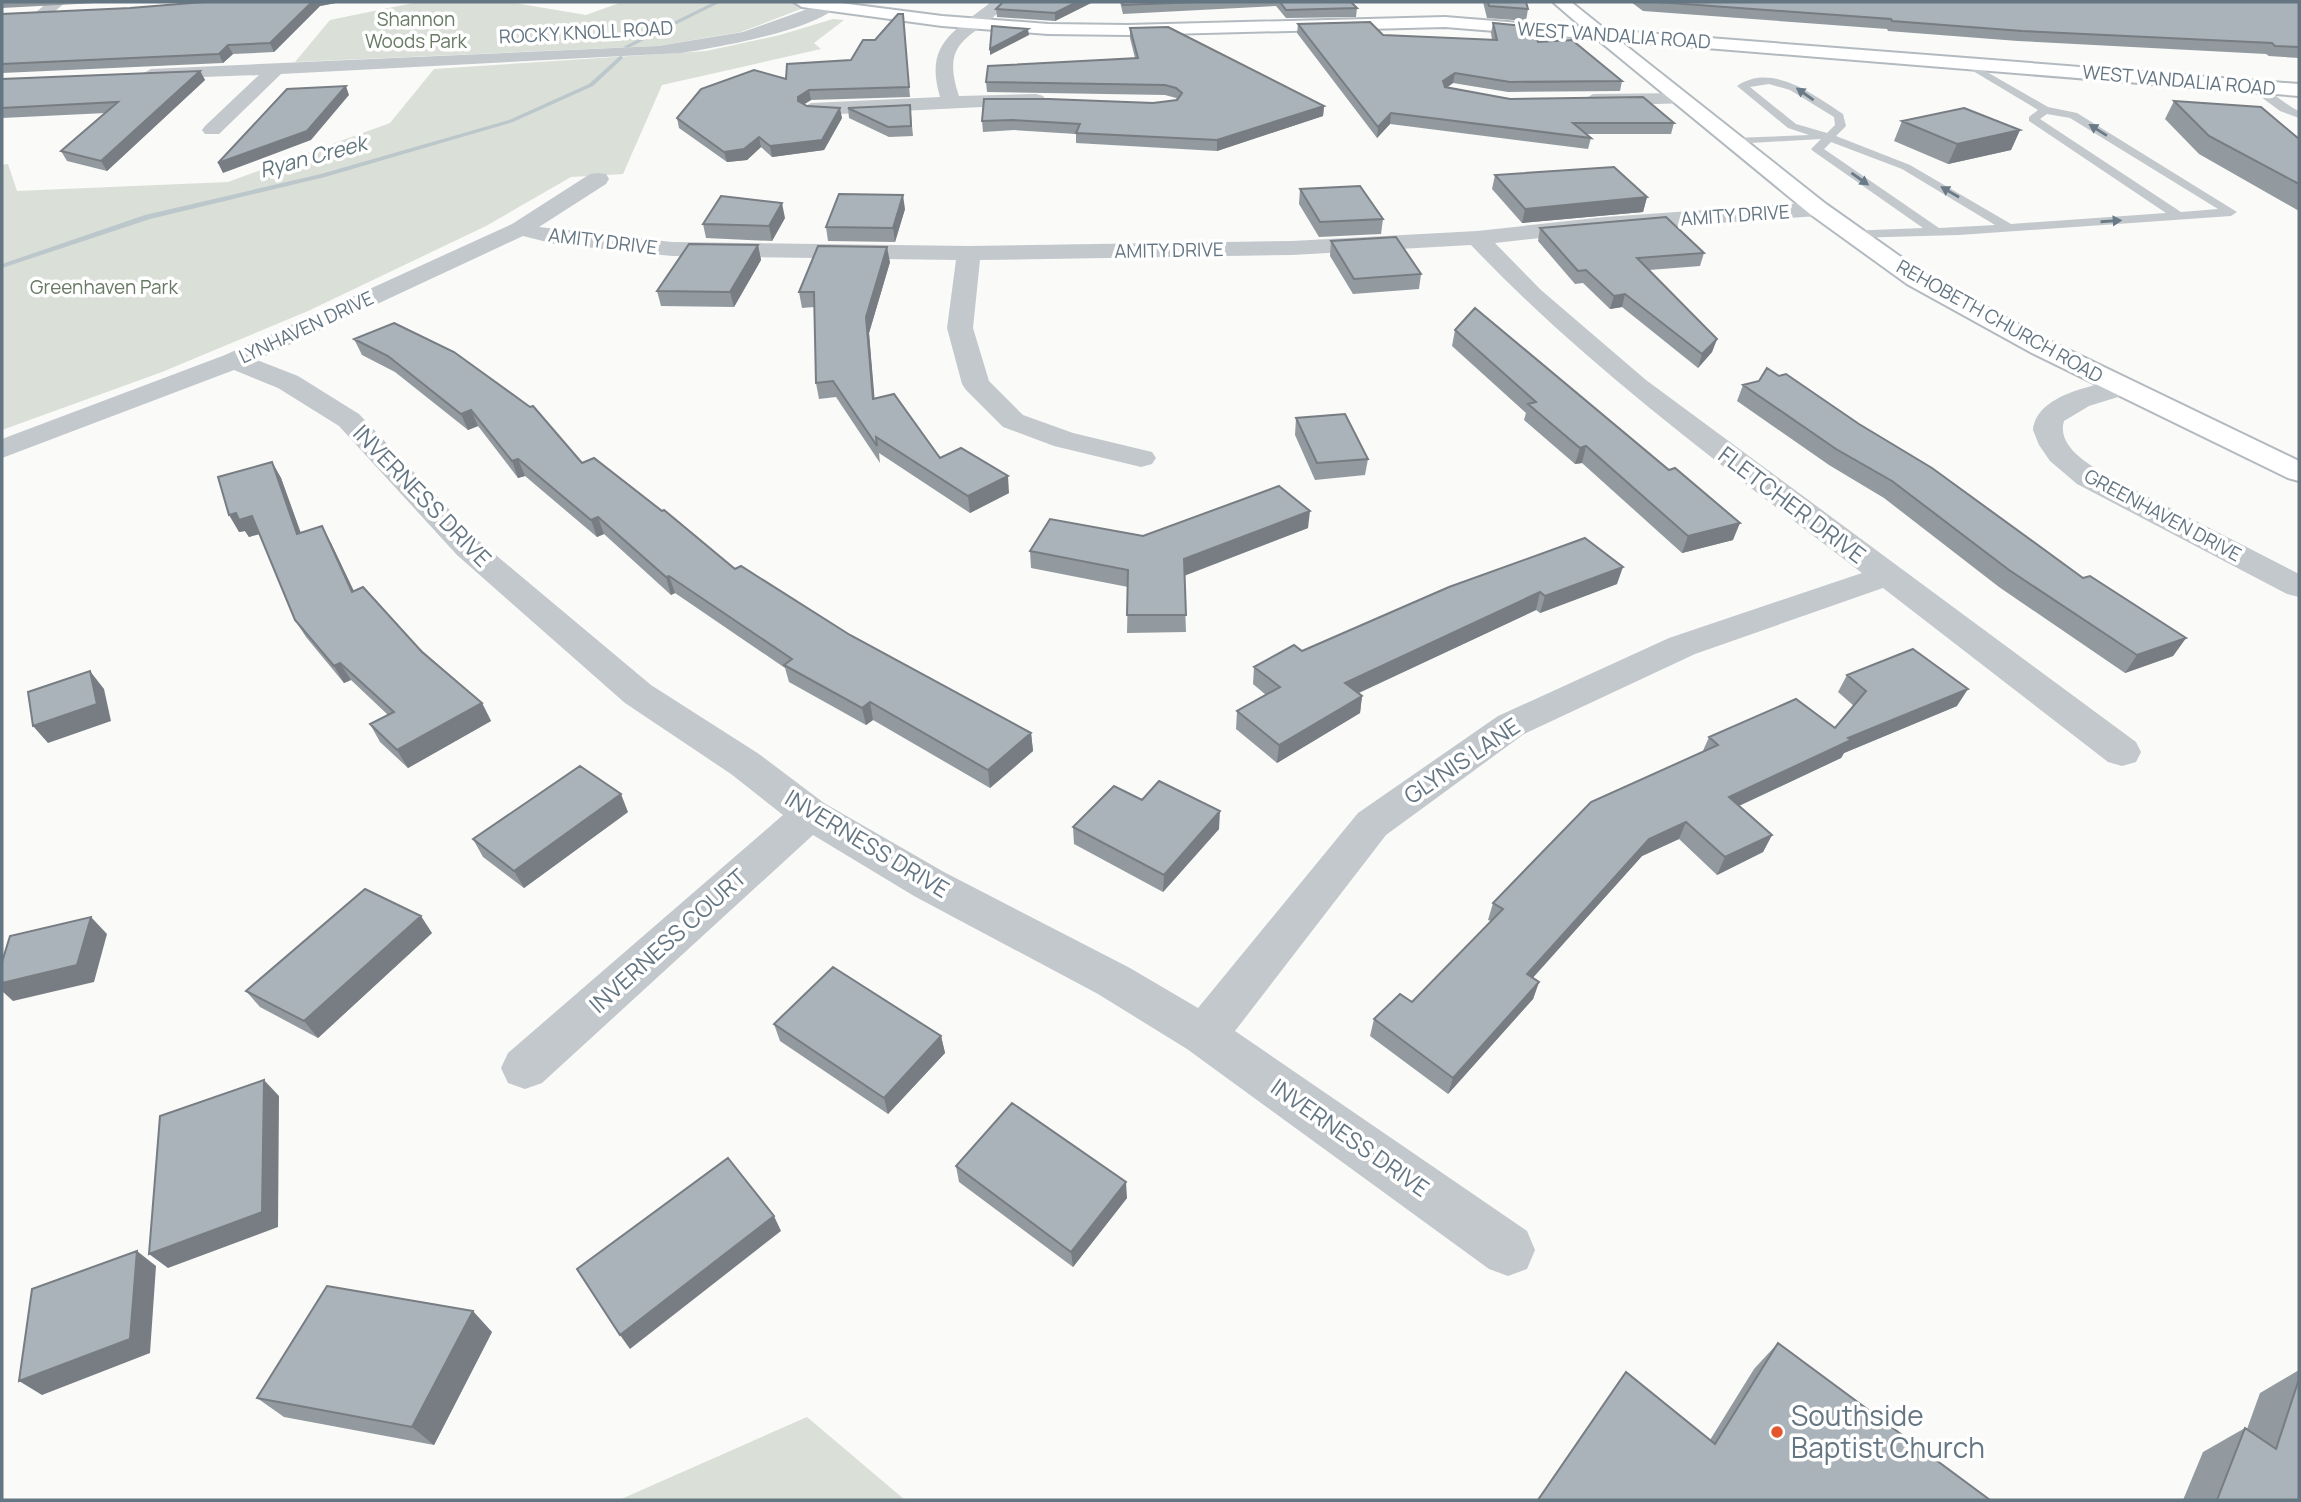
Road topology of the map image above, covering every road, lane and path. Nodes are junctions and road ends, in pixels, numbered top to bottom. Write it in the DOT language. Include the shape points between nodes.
graph roads {
  1 [pos="802,2"];
  2 [pos="1000,2"];
  3 [pos="1561,2"];
  4 [pos="829,6"];
  5 [pos="63,7"];
  6 [pos="36,13"];
  7 [pos="976,24"];
  8 [pos="1602,33"];
  9 [pos="1966,63"];
  10 [pos="275,69"];
  11 [pos="138,75"];
  12 [pos="2253,86"];
  13 [pos="2299,90"];
  14 [pos="1682,99"];
  15 [pos="1575,100"];
  16 [pos="951,101"];
  17 [pos="1061,101"];
  18 [pos="2284,108"];
  19 [pos="811,110"];
  20 [pos="2045,110"];
  21 [pos="2299,115"];
  22 [pos="2289,127"];
  23 [pos="212,130"];
  24 [pos="1828,137"];
  25 [pos="1734,141"];
  26 [pos="598,179"];
  27 [pos="1818,209"];
  28 [pos="2179,216"];
  29 [pos="2009,228"];
  30 [pos="520,229"];
  31 [pos="1937,232"];
  32 [pos="1851,234"];
  33 [pos="1477,238"];
  34 [pos="969,253"];
  35 [pos="234,361"];
  36 [pos="2121,387"];
  37 [pos="2,449"];
  38 [pos="1140,458"];
  39 [pos="2299,472"];
  40 [pos="1886,576"];
  41 [pos="2299,587"];
  42 [pos="2122,752"];
  43 [pos="810,814"];
  44 [pos="1204,1035"];
  45 [pos="525,1068"];
  46 [pos="1508,1250"];
  1 -- 4 [label="main road, WEST VANDALIA ROAD"];
  2 -- 7 [label="street"];
  3 -- 8 [label="main road, REHOBETH CHURCH ROAD"];
  4 -- 7 [label="main road, WEST VANDALIA ROAD"];
  4 -- 10 [label="street, ROCKY KNOLL ROAD" via="772,31 697,47"];
  5 -- 6 [label="street"];
  7 -- 8 [label="main road, WEST VANDALIA ROAD" via="1083,30 1445,22"];
  7 -- 16 [label="street" via="951,42 943,59 942,78"];
  8 -- 9 [label="main road, WEST VANDALIA ROAD"];
  8 -- 14 [label="main road, REHOBETH CHURCH ROAD"];
  9 -- 12 [label="main road, WEST VANDALIA ROAD"];
  9 -- 20 [label="lane"];
  10 -- 11 [label="street, ROCKY KNOLL ROAD"];
  10 -- 23 [label="street"];
  12 -- 13 [label="main road, WEST VANDALIA ROAD"];
  12 -- 18 [label="lane"];
  14 -- 15 [label="street"];
  14 -- 25 [label="main road, REHOBETH CHURCH ROAD"];
  16 -- 17 [label="street"];
  16 -- 19 [label="street"];
  18 -- 21 [label="lane"];
  18 -- 22 [label="lane"];
  20 -- 28 [label="lane" via="2033,119"];
  28 -- 20 [label="lane, one-way" via="2231,212 2073,115"];
  24 -- 24 [label="lane, one-way" via="1841,125 1839,116 1799,88 1784,82 1742,86 1792,125"];
  24 -- 25 [label="lane"];
  29 -- 24 [label="lane, one-way" via="1906,167"];
  24 -- 31 [label="lane, one-way" via="1817,149"];
  25 -- 27 [label="main road, REHOBETH CHURCH ROAD"];
  26 -- 30 [label="street, LYNHAVEN DRIVE"];
  27 -- 32 [label="main road, REHOBETH CHURCH ROAD"];
  27 -- 33 [label="street, AMITY DRIVE"];
  29 -- 28 [label="lane, one-way"];
  29 -- 31 [label="lane"];
  30 -- 34 [label="street, AMITY DRIVE" via="672,249"];
  30 -- 35 [label="street, LYNHAVEN DRIVE"];
  31 -- 32 [label="lane"];
  32 -- 36 [label="main road, REHOBETH CHURCH ROAD" via="1916,279"];
  33 -- 34 [label="street, AMITY DRIVE" via="1292,248"];
  33 -- 40 [label="street, FLETCHER DRIVE" via="1532,295 1636,386"];
  34 -- 38 [label="street" via="960,328 976,384 1013,421 1065,440"];
  35 -- 37 [label="street, LYNHAVEN DRIVE"];
  35 -- 43 [label="street, INVERNESS DRIVE" via="288,382 349,420 468,548 638,694 745,764"];
  36 -- 39 [label="main road, REHOBETH CHURCH ROAD"];
  36 -- 41 [label="street, GREENHAVEN DRIVE" via="2069,404 2051,417 2049,436 2066,460 2108,488"];
  40 -- 42 [label="street, FLETCHER DRIVE"];
  40 -- 44 [label="street, GLYNIS LANE" via="1682,646 1511,724 1372,824"];
  43 -- 44 [label="street, INVERNESS DRIVE"];
  43 -- 45 [label="street, INVERNESS COURT"];
  44 -- 46 [label="street, INVERNESS DRIVE"];
}
